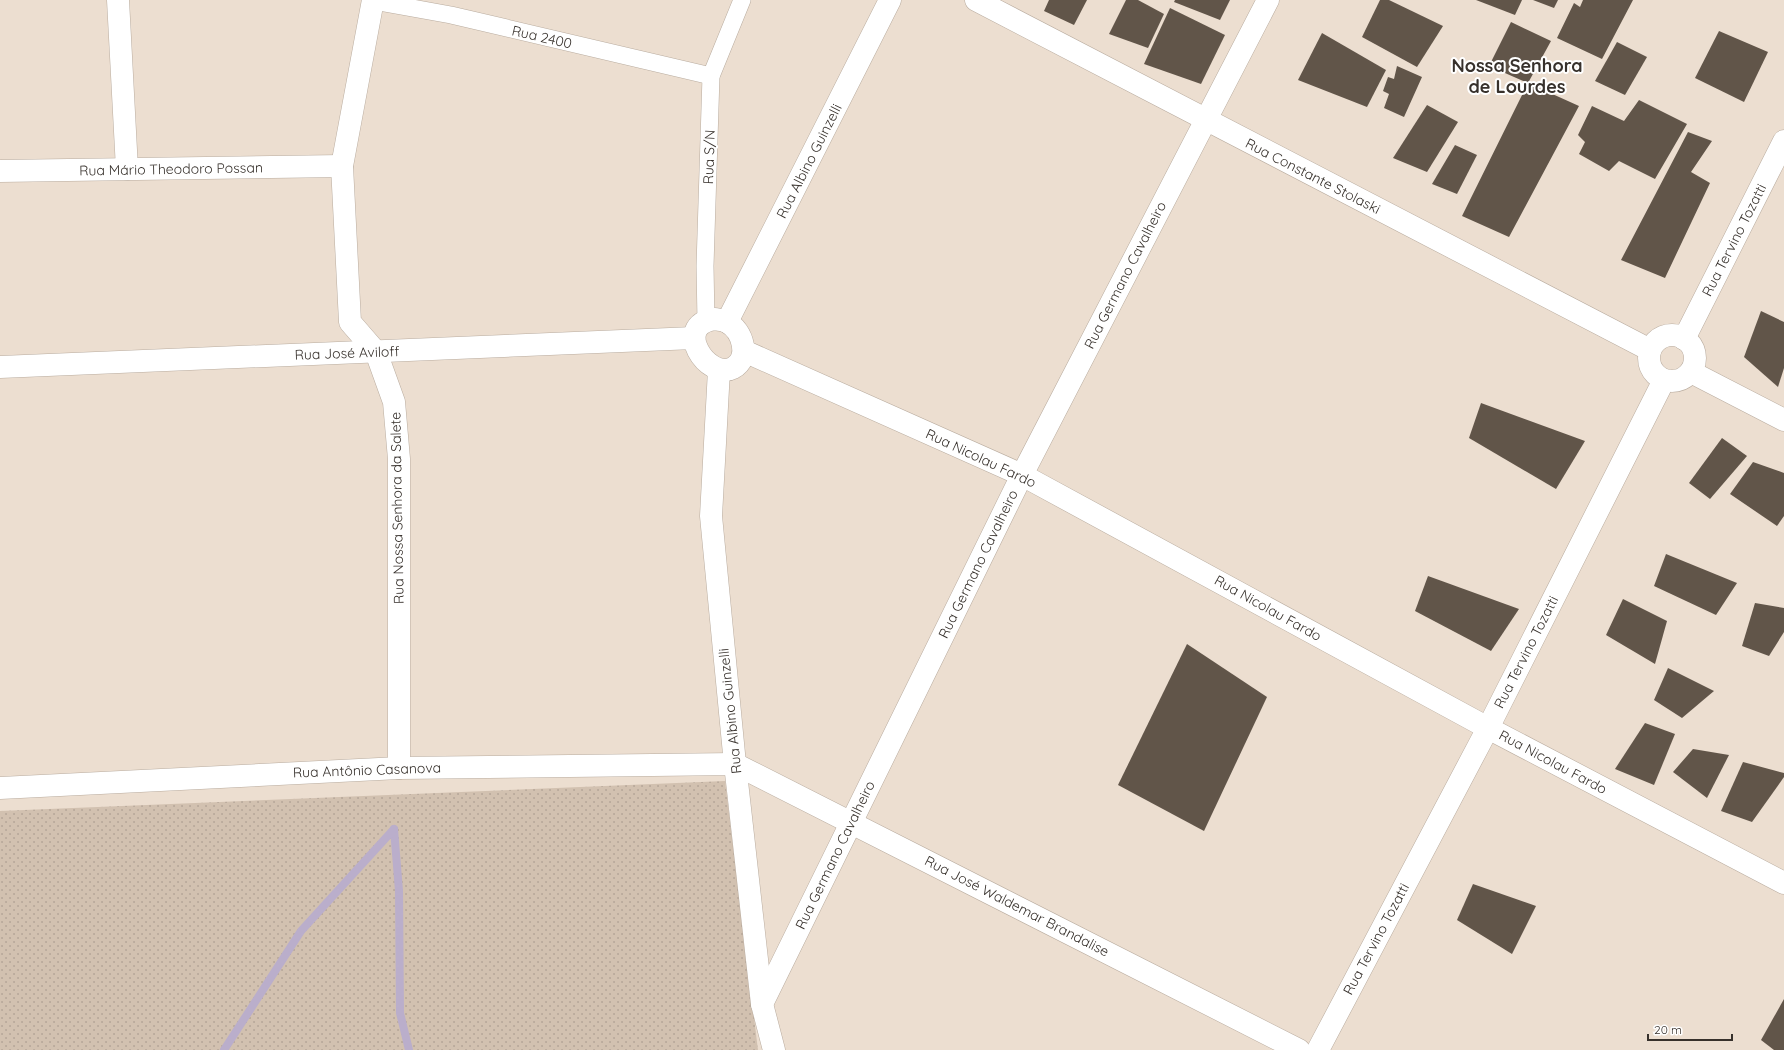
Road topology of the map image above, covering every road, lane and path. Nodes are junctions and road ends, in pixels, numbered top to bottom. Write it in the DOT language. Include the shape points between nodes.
graph roads {
  1 [pos="118,0"];
  2 [pos="742,0"];
  3 [pos="890,0"];
  4 [pos="976,0"];
  5 [pos="1268,0"];
  6 [pos="373,1"];
  7 [pos="711,76"];
  8 [pos="1205,120"];
  9 [pos="1784,142"];
  10 [pos="342,166"];
  11 [pos="127,169"];
  12 [pos="0,171"];
  13 [pos="717,321"];
  14 [pos="694,338"];
  15 [pos="1684,339"];
  16 [pos="1650,350"];
  17 [pos="744,351"];
  18 [pos="376,352"];
  19 [pos="0,367"];
  20 [pos="719,370"];
  21 [pos="1691,372"];
  22 [pos="1664,380"];
  23 [pos="1784,420"];
  24 [pos="1022,475"];
  25 [pos="1488,728"];
  26 [pos="735,764"];
  27 [pos="399,768"];
  28 [pos="0,788"];
  29 [pos="851,821"];
  30 [pos="1784,883"];
  31 [pos="762,1004"];
  32 [pos="774,1050"];
  33 [pos="1298,1050"];
  34 [pos="1318,1050"];
  1 -- 11 [label="street"];
  2 -- 7 [label="lane, Rua S/N"];
  3 -- 13 [label="street, Rua Albino Guinzelli"];
  4 -- 8 [label="street, Rua Constante Stolaski"];
  5 -- 8 [label="street, Rua Germano Cavalheiro"];
  6 -- 7 [label="lane, Rua 2400" via="451,15"];
  6 -- 10 [label="street, Rua Nossa Senhora da Salete"];
  7 -- 13 [label="lane, Rua S/N" via="705,266"];
  8 -- 16 [label="street, Rua Constante Stolaski"];
  8 -- 24 [label="street, Rua Germano Cavalheiro"];
  9 -- 15 [label="street, Rua Tervino Tozatti"];
  10 -- 11 [label="street, Rua Mário Theodoro Possan"];
  10 -- 18 [label="street, Rua Nossa Senhora da Salete" via="350,322"];
  11 -- 12 [label="street, Rua Mário Theodoro Possan"];
  13 -- 14 [label="street" via="697,328"];
  13 -- 17 [label="street" via="740,334"];
  14 -- 18 [label="street, Rua José Aviloff"];
  14 -- 20 [label="street" via="703,358"];
  15 -- 16 [label="street" via="1678,336 1665,336"];
  15 -- 21 [label="street" via="1694,351"];
  16 -- 22 [label="street" via="1650,365"];
  17 -- 20 [label="street" via="741,360 733,368"];
  17 -- 24 [label="street, Rua Nicolau Fardo"];
  18 -- 19 [label="street, Rua José Aviloff"];
  18 -- 27 [label="street, Rua Nossa Senhora da Salete" via="394,402 399,459"];
  20 -- 26 [label="street, Rua Albino Guinzelli" via="712,516"];
  21 -- 22 [label="street" via="1679,381"];
  21 -- 23 [label="street"];
  22 -- 25 [label="street, Rua Tervino Tozatti"];
  24 -- 25 [label="street, Rua Nicolau Fardo"];
  24 -- 29 [label="street, Rua Germano Cavalheiro"];
  25 -- 30 [label="street, Rua Nicolau Fardo"];
  25 -- 34 [label="street, Rua Tervino Tozatti"];
  26 -- 27 [label="street, Rua Antônio Casanova"];
  26 -- 29 [label="street, Rua José Waldemar Brandalise"];
  26 -- 31 [label="street, Rua Albino Guinzelli"];
  27 -- 28 [label="street, Rua Antônio Casanova"];
  29 -- 31 [label="street, Rua Germano Cavalheiro"];
  29 -- 33 [label="street, Rua José Waldemar Brandalise"];
  31 -- 32 [label="street, Rua Albino Guinzelli"];
}
